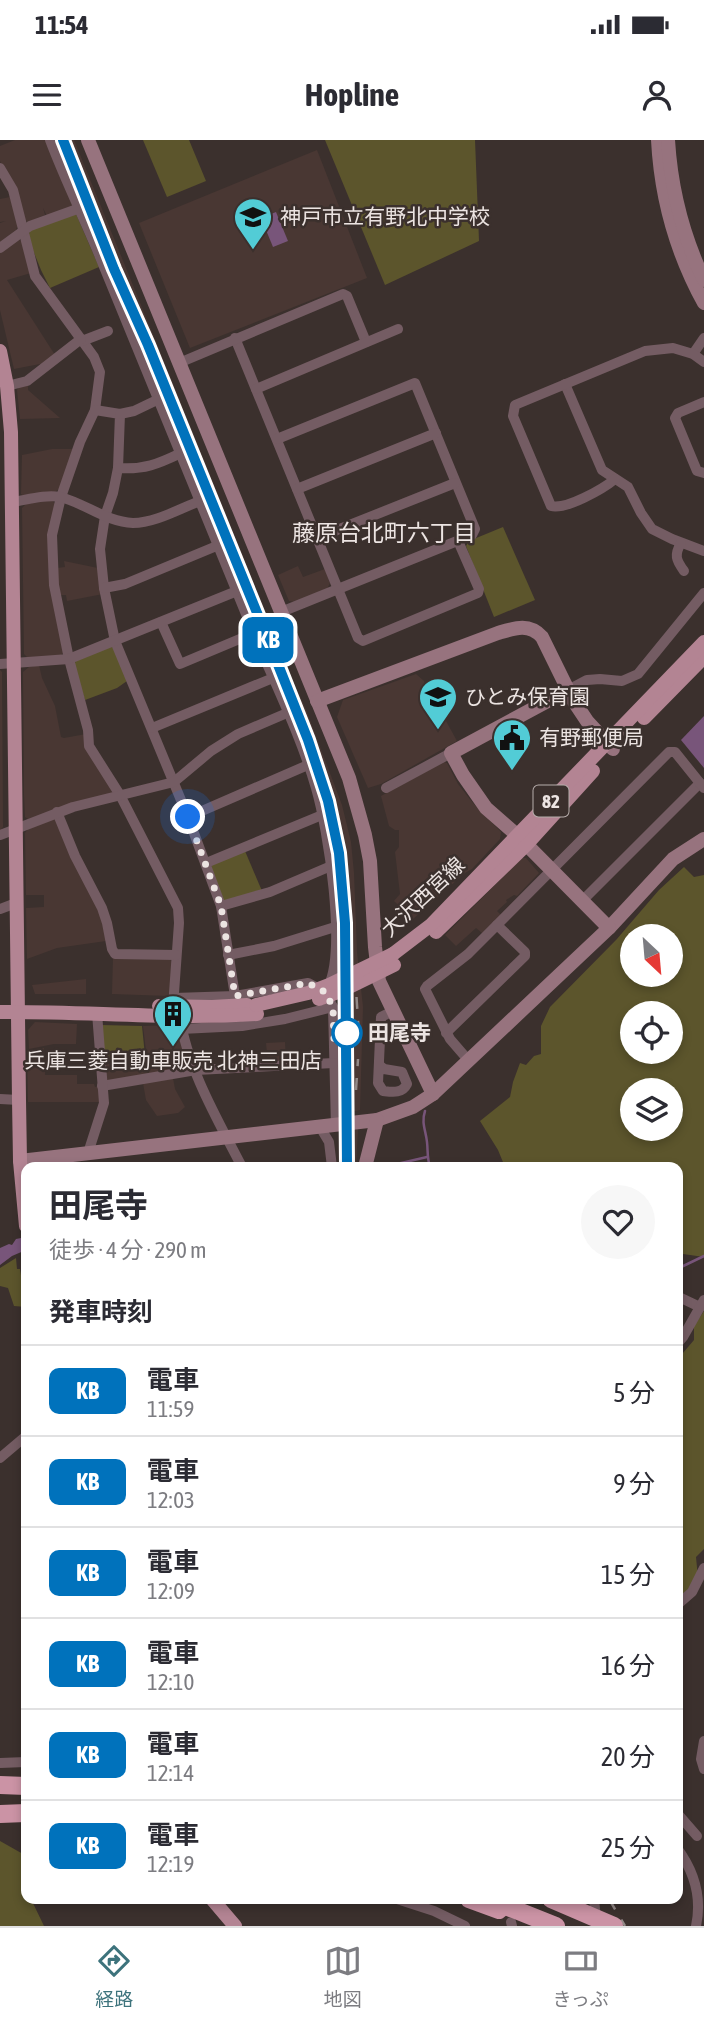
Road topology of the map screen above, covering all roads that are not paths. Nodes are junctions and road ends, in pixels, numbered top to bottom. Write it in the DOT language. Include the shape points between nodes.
graph roads {
  1 [pos="50,140"];
  2 [pos="658,140"];
  3 [pos="668,140"];
  4 [pos="92,141"];
  5 [pos="0,168"];
  6 [pos="80,208"];
  7 [pos="23,231"];
  8 [pos="0,248"];
  9 [pos="704,280"];
  10 [pos="704,303"];
  11 [pos="398,329"];
  12 [pos="108,331"];
  13 [pos="235,338"];
  14 [pos="704,338"];
  15 [pos="82,340"];
  16 [pos="366,342"];
  17 [pos="0,351"];
  18 [pos="692,354"];
  19 [pos="704,362"];
  20 [pos="179,363"];
  21 [pos="565,384"];
  22 [pos="7,386"];
  23 [pos="256,389"];
  24 [pos="157,400"];
  25 [pos="704,402"];
  26 [pos="95,410"];
  27 [pos="120,414"];
  28 [pos="436,433"];
  29 [pos="277,439"];
  30 [pos="181,453"];
  31 [pos="118,468"];
  32 [pos="704,473"];
  33 [pos="615,479"];
  34 [pos="455,483"];
  35 [pos="6,486"];
  36 [pos="297,489"];
  37 [pos="61,497"];
  38 [pos="200,501"];
  39 [pos="12,502"];
  40 [pos="105,516"];
  41 [pos="317,538"];
  42 [pos="458,541"];
  43 [pos="681,543"];
  44 [pos="219,545"];
  45 [pos="704,551"];
  46 [pos="684,571"];
  47 [pos="104,588"];
  48 [pos="237,590"];
  49 [pos="337,590"];
  50 [pos="704,593"];
  51 [pos="281,612"];
  52 [pos="162,622"];
  53 [pos="254,633"];
  54 [pos="704,633"];
  55 [pos="115,641"];
  56 [pos="704,642"];
  57 [pos="704,657"];
  58 [pos="69,659"];
  59 [pos="7,663"];
  60 [pos="674,673"];
  61 [pos="273,678"];
  62 [pos="568,690"];
  63 [pos="317,701"];
  64 [pos="287,713"];
  65 [pos="152,728"];
  66 [pos="610,746"];
  67 [pos="451,753"];
  68 [pos="308,765"];
  69 [pos="174,782"];
  70 [pos="702,785"];
  71 [pos="386,788"];
  72 [pos="120,795"];
  73 [pos="57,812"];
  74 [pos="322,815"];
  75 [pos="188,817"];
  76 [pos="15,830"];
  77 [pos="0,835"];
  78 [pos="704,839"];
  79 [pos="522,840"];
  80 [pos="206,863"];
  81 [pos="331,866"];
  82 [pos="549,870"];
  83 [pos="582,901"];
  84 [pos="16,903"];
  85 [pos="221,906"];
  86 [pos="0,909"];
  87 [pos="497,925"];
  88 [pos="335,927"];
  89 [pos="608,928"];
  90 [pos="176,955"];
  91 [pos="228,956"];
  92 [pos="325,992"];
  93 [pos="235,996"];
  94 [pos="0,1003"];
  95 [pos="333,1007"];
  96 [pos="17,1008"];
  97 [pos="393,1011"];
  98 [pos="0,1012"];
  99 [pos="97,1013"];
  100 [pos="177,1013"];
  101 [pos="446,1033"];
  102 [pos="470,1061"];
  103 [pos="334,1063"];
  104 [pos="379,1065"];
  105 [pos="196,1070"];
  106 [pos="102,1086"];
  107 [pos="433,1094"];
  108 [pos="0,1098"];
  109 [pos="19,1100"];
  110 [pos="377,1120"];
  111 [pos="330,1126"];
  112 [pos="226,1136"];
  113 [pos="88,1153"];
  114 [pos="20,1161"];
  115 [pos="239,1162"];
  116 [pos="331,1162"];
  117 [pos="366,1162"];
  118 [pos="21,1172"];
  119 [pos="683,1299"];
  120 [pos="702,1304"];
  121 [pos="683,1338"];
  122 [pos="21,1441"];
  123 [pos="0,1458"];
  124 [pos="704,1568"];
  125 [pos="683,1600"];
  126 [pos="704,1741"];
  127 [pos="21,1762"];
  128 [pos="0,1763"];
  129 [pos="704,1769"];
  130 [pos="0,1785"];
  131 [pos="21,1786"];
  132 [pos="0,1802"];
  133 [pos="21,1803"];
  134 [pos="21,1813"];
  135 [pos="0,1814"];
  136 [pos="683,1821"];
  137 [pos="697,1836"];
  138 [pos="683,1856"];
  139 [pos="216,1904"];
  140 [pos="412,1904"];
  141 [pos="480,1904"];
  142 [pos="494,1904"];
  143 [pos="549,1904"];
  144 [pos="563,1904"];
  145 [pos="593,1904"];
  146 [pos="512,1918"];
  147 [pos="235,1926"];
  148 [pos="465,1926"];
  149 [pos="536,1926"];
  150 [pos="556,1926"];
  151 [pos="598,1926"];
  152 [pos="614,1926"];
  153 [pos="696,1926"];
  1 -- 6 [label="street"];
  2 -- 10 [label="street" via="673,230"];
  3 -- 9 [label="street" via="681,220"];
  4 -- 20 [label="street"];
  5 -- 7 [label="street" via="13,190"];
  6 -- 7 [label="street"];
  6 -- 24 [label="street"];
  7 -- 8 [label="street"];
  7 -- 15 [label="street" via="35,276"];
  11 -- 16 [label="street"];
  12 -- 15 [label="street"];
  13 -- 16 [label="street" via="343,294"];
  13 -- 20 [label="street"];
  13 -- 23 [label="street"];
  14 -- 18 [label="street"];
  15 -- 22 [label="street" via="27,381"];
  15 -- 26 [label="street" via="100,372"];
  16 -- 23 [label="street"];
  17 -- 22 [label="main road"];
  18 -- 19 [label="street"];
  18 -- 21 [label="street" via="673,348 645,351"];
  20 -- 51 [label="street"];
  21 -- 33 [label="street" via="602,470"];
  21 -- 33 [label="street" via="519,402 513,411 549,503 559,507"];
  22 -- 35 [label="main road" via="11,424"];
  23 -- 29 [label="street"];
  24 -- 27 [label="street"];
  24 -- 30 [label="street"];
  25 -- 32 [label="street" via="675,418 697,471"];
  26 -- 27 [label="street"];
  26 -- 37 [label="street"];
  27 -- 31 [label="street"];
  28 -- 29 [label="street" via="415,383"];
  28 -- 34 [label="street"];
  28 -- 36 [label="street"];
  29 -- 36 [label="street"];
  30 -- 31 [label="street" via="147,468"];
  30 -- 38 [label="street"];
  31 -- 40 [label="street"];
  33 -- 43 [label="street" via="632,491 652,529"];
  34 -- 41 [label="street"];
  34 -- 42 [label="street" via="475,529"];
  35 -- 39 [label="main road"];
  36 -- 41 [label="street"];
  37 -- 39 [label="street"];
  37 -- 40 [label="street"];
  37 -- 58 [label="street" via="52,535 54,585"];
  38 -- 40 [label="street" via="143,522"];
  38 -- 44 [label="street"];
  39 -- 59 [label="main road"];
  40 -- 47 [label="street" via="100,550"];
  41 -- 49 [label="street"];
  42 -- 49 [label="street"];
  42 -- 49 [label="street" via="478,593 363,641"];
  43 -- 45 [label="street"];
  43 -- 46 [label="street" via="676,559"];
  44 -- 47 [label="street" via="125,584"];
  44 -- 48 [label="street"];
  47 -- 55 [label="street"];
  48 -- 52 [label="street"];
  48 -- 53 [label="street"];
  49 -- 51 [label="street"];
  50 -- 62 [label="street" via="638,674 622,681 587,680"];
  51 -- 63 [label="street"];
  52 -- 53 [label="street" via="180,664"];
  52 -- 55 [label="street"];
  53 -- 61 [label="street"];
  54 -- 60 [label="main road"];
  55 -- 58 [label="street"];
  55 -- 65 [label="street"];
  56 -- 60 [label="main road, 大沢西宮線 / 82"];
  57 -- 66 [label="main road, 大沢西宮線 / 82"];
  58 -- 59 [label="street"];
  58 -- 72 [label="street" via="89,746"];
  59 -- 76 [label="main road"];
  60 -- 66 [label="main road, 大沢西宮線 / 82"];
  61 -- 64 [label="street"];
  61 -- 65 [label="street"];
  62 -- 63 [label="street" via="542,637 522,627"];
  62 -- 66 [label="street"];
  62 -- 67 [label="street"];
  63 -- 97 [label="street" via="349,778 365,835 377,968"];
  64 -- 68 [label="street"];
  64 -- 69 [label="street" via="238,734"];
  65 -- 69 [label="street"];
  66 -- 79 [label="main road, 大沢西宮線 / 82"];
  67 -- 71 [label="street"];
  67 -- 79 [label="street" via="486,808"];
  68 -- 74 [label="street"];
  68 -- 75 [label="street"];
  69 -- 72 [label="street"];
  69 -- 75 [label="street"];
  70 -- 82 [label="street" via="675,752 669,752"];
  70 -- 83 [label="street"];
  72 -- 73 [label="street"];
  72 -- 90 [label="street" via="178,908"];
  73 -- 76 [label="street"];
  73 -- 90 [label="street" via="102,908 116,954"];
  74 -- 80 [label="street"];
  74 -- 81 [label="street"];
  75 -- 80 [label="street"];
  76 -- 77 [label="street"];
  76 -- 84 [label="main road"];
  78 -- 89 [label="street" via="673,859"];
  79 -- 82 [label="street"];
  79 -- 100 [label="main road, 大沢西宮線 / 82, bridge" via="437,932 341,991 210,1018"];
  80 -- 85 [label="street"];
  81 -- 85 [label="street" via="270,892"];
  81 -- 88 [label="street"];
  82 -- 83 [label="street"];
  82 -- 87 [label="street"];
  83 -- 89 [label="street"];
  84 -- 86 [label="street"];
  84 -- 96 [label="main road"];
  85 -- 91 [label="street"];
  87 -- 101 [label="street" via="425,989"];
  87 -- 101 [label="street" via="525,956"];
  88 -- 91 [label="street"];
  88 -- 92 [label="street" via="333,966"];
  89 -- 102 [label="street"];
  90 -- 100 [label="street"];
  91 -- 93 [label="street"];
  92 -- 93 [label="street" via="308,983"];
  92 -- 95 [label="street"];
  93 -- 100 [label="street"];
  94 -- 96 [label="main road, 大沢西宮線 / 82"];
  95 -- 100 [label="street" via="242,1026"];
  95 -- 103 [label="street"];
  96 -- 98 [label="main road, 大沢西宮線 / 82"];
  96 -- 99 [label="main road, 大沢西宮線 / 82"];
  96 -- 100 [label="main road, 大沢西宮線 / 82" via="116,1004"];
  96 -- 109 [label="main road"];
  97 -- 104 [label="street" via="381,1017"];
  97 -- 107 [label="street"];
  99 -- 100 [label="main road, 大沢西宮線 / 82"];
  99 -- 106 [label="street"];
  100 -- 105 [label="street"];
  101 -- 102 [label="street"];
  102 -- 107 [label="street"];
  103 -- 105 [label="street"];
  103 -- 111 [label="street"];
  104 -- 104 [label="street" via="379,1088 400,1092 405,1088 399,1070"];
  105 -- 106 [label="street"];
  105 -- 112 [label="street"];
  106 -- 113 [label="street" via="103,1110"];
  107 -- 110 [label="street"];
  108 -- 109 [label="street"];
  109 -- 114 [label="main road"];
  110 -- 111 [label="street"];
  110 -- 117 [label="street"];
  111 -- 112 [label="street"];
  111 -- 116 [label="street" via="323,1132"];
  112 -- 113 [label="street"];
  112 -- 115 [label="street"];
  113 -- 114 [label="street"];
  114 -- 118 [label="main road"];
  119 -- 120 [label="street"];
  120 -- 121 [label="street"];
  122 -- 123 [label="street"];
  124 -- 125 [label="street"];
  126 -- 129 [label="street"];
  127 -- 128 [label="street"];
  130 -- 131 [label="highway"];
  132 -- 133 [label="highway"];
  134 -- 135 [label="highway"];
  136 -- 137 [label="street"];
  138 -- 153 [label="street" via="698,1894"];
  139 -- 147 [label="main road"];
  140 -- 148 [label="street"];
  141 -- 146 [label="highway"];
  142 -- 146 [label="highway"];
  143 -- 151 [label="highway"];
  144 -- 152 [label="highway, bridge"];
  145 -- 151 [label="street"];
  146 -- 149 [label="highway"];
  146 -- 150 [label="highway"];
}
